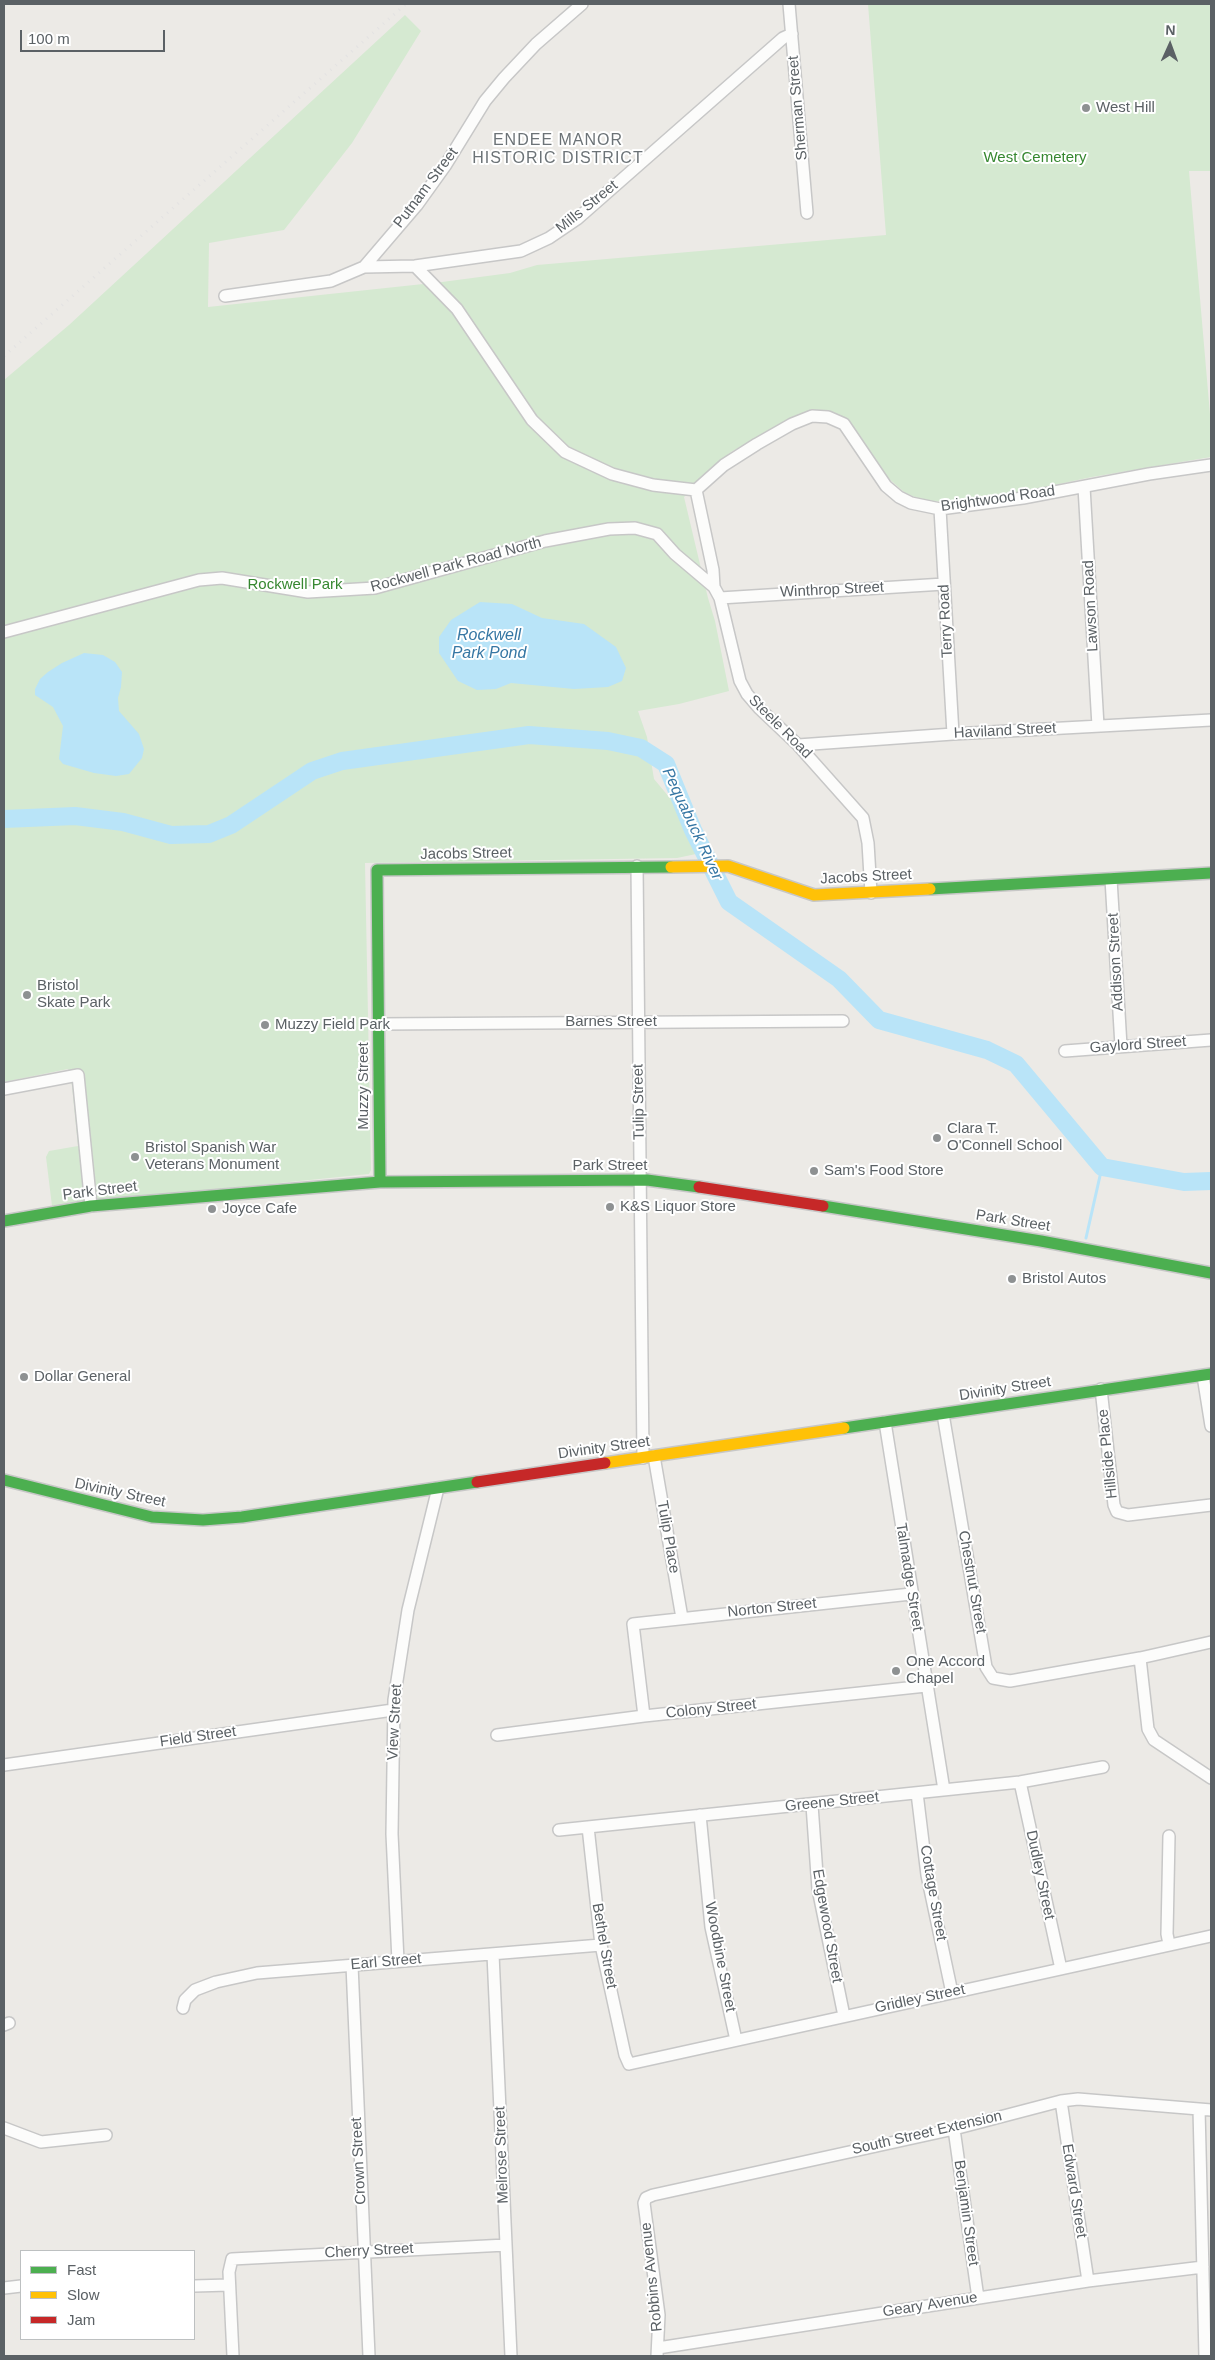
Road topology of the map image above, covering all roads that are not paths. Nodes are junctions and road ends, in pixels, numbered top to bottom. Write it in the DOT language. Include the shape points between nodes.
graph roads {
  1 [pos="582,4"];
  2 [pos="789,4"];
  3 [pos="792,34"];
  4 [pos="807,213"];
  5 [pos="415,266"];
  6 [pos="364,267"];
  7 [pos="225,296"];
  8 [pos="1211,465"];
  9 [pos="1084,487"];
  10 [pos="696,490"];
  11 [pos="940,509"];
  12 [pos="944,584"];
  13 [pos="714,587"];
  14 [pos="720,598"];
  15 [pos="4,632"];
  16 [pos="1211,720"];
  17 [pos="1098,726"];
  18 [pos="952,734"];
  19 [pos="798,745"];
  20 [pos="637,866"];
  21 [pos="377,870"];
  22 [pos="1211,873"];
  23 [pos="1111,879"];
  24 [pos="871,893"];
  25 [pos="843,1021"];
  26 [pos="638,1022"];
  27 [pos="379,1024"];
  28 [pos="1211,1040"];
  29 [pos="1121,1046"];
  30 [pos="1065,1050"];
  31 [pos="4,1089"];
  32 [pos="641,1180"];
  33 [pos="380,1182"];
  34 [pos="91,1206"];
  35 [pos="4,1221"];
  36 [pos="1211,1273"];
  37 [pos="1207,1375"];
  38 [pos="1101,1389"];
  39 [pos="943,1414"];
  40 [pos="885,1422"];
  41 [pos="1211,1426"];
  42 [pos="648,1457"];
  43 [pos="4,1480"];
  44 [pos="438,1488"];
  45 [pos="1211,1505"];
  46 [pos="912,1594"];
  47 [pos="682,1618"];
  48 [pos="1211,1642"];
  49 [pos="1140,1658"];
  50 [pos="926,1686"];
  51 [pos="393,1710"];
  52 [pos="644,1716"];
  53 [pos="497,1735"];
  54 [pos="4,1765"];
  55 [pos="1103,1767"];
  56 [pos="1211,1778"];
  57 [pos="1020,1782"];
  58 [pos="944,1790"];
  59 [pos="917,1793"];
  60 [pos="812,1805"];
  61 [pos="700,1815"];
  62 [pos="588,1827"];
  63 [pos="559,1830"];
  64 [pos="1169,1836"];
  65 [pos="1211,1936"];
  66 [pos="1169,1944"];
  67 [pos="601,1945"];
  68 [pos="493,1954"];
  69 [pos="398,1961"];
  70 [pos="352,1966"];
  71 [pos="1061,1969"];
  72 [pos="952,1993"];
  73 [pos="183,2008"];
  74 [pos="844,2016"];
  75 [pos="736,2040"];
  76 [pos="629,2064"];
  77 [pos="1061,2101"];
  78 [pos="1199,2109"];
  79 [pos="1211,2110"];
  80 [pos="4,2128"];
  81 [pos="954,2129"];
  82 [pos="106,2135"];
  83 [pos="646,2198"];
  84 [pos="506,2245"];
  85 [pos="364,2252"];
  86 [pos="1203,2267"];
  87 [pos="1088,2281"];
  88 [pos="230,2285"];
  89 [pos="20,2286"];
  90 [pos="195,2286"];
  91 [pos="4,2288"];
  92 [pos="978,2298"];
  93 [pos="657,2352"];
  94 [pos="1207,2352"];
  95 [pos="233,2356"];
  96 [pos="369,2356"];
  97 [pos="511,2356"];
  1 -- 6 [label="street, Putnam Street" via="536,44 504,78 485,101 417,205"];
  2 -- 3 [label="street, Sherman Street"];
  3 -- 4 [label="street, Sherman Street"];
  3 -- 5 [label="street, Mills Street" via="782,38 577,218 549,238 521,251"];
  5 -- 6 [label="street, Mills Street"];
  5 -- 10 [label="street" via="457,309 532,420 565,452 612,474 652,485"];
  6 -- 7 [label="street, Putnam Street" via="330,281"];
  8 -- 9 [label="street, Brightwood Road"];
  9 -- 11 [label="street, Brightwood Road"];
  9 -- 17 [label="street, Lawson Road"];
  10 -- 11 [label="street, Brightwood Road" via="724,465 774,433 812,416 821,416 844,424 886,486 899,497"];
  10 -- 13 [label="street, Steele Road"];
  11 -- 12 [label="street, Terry Road"];
  12 -- 14 [label="street, Winthrop Street"];
  12 -- 18 [label="street, Terry Road"];
  13 -- 14 [label="street, Steele Road"];
  13 -- 15 [label="street, Rockwell Park Road North" via="657,534 635,528 609,528 545,541 376,588 308,592 222,578 199,580"];
  14 -- 19 [label="street, Steele Road" via="740,681 759,708"];
  16 -- 17 [label="street, Haviland Street"];
  17 -- 18 [label="street, Haviland Street"];
  18 -- 19 [label="street, Haviland Street"];
  19 -- 24 [label="street, Steele Road" via="863,818"];
  20 -- 21 [label="main road, Jacobs Street"];
  20 -- 24 [label="main road, Jacobs Street" via="728,866 814,895"];
  20 -- 26 [label="street, Tulip Street"];
  21 -- 27 [label="main road, Muzzy Street"];
  22 -- 23 [label="main road, Jacobs Street"];
  23 -- 24 [label="main road, Jacobs Street"];
  23 -- 29 [label="street, Addison Street"];
  25 -- 26 [label="street, Barnes Street"];
  26 -- 27 [label="street, Barnes Street"];
  26 -- 32 [label="street, Tulip Street"];
  27 -- 33 [label="main road, Muzzy Street"];
  28 -- 29 [label="street, Gaylord Street"];
  29 -- 30 [label="street, Gaylord Street"];
  31 -- 34 [label="street" via="78,1075"];
  32 -- 33 [label="main road, Park Street"];
  32 -- 36 [label="main road, Park Street" via="785,1199"];
  32 -- 42 [label="street, Tulip Street"];
  33 -- 34 [label="main road, Park Street"];
  34 -- 35 [label="main road, Park Street"];
  37 -- 38 [label="main road, Divinity Street"];
  37 -- 41 [label="street"];
  38 -- 39 [label="main road, Divinity Street"];
  38 -- 45 [label="street, Hillside Place" via="1117,1512 1128,1515"];
  39 -- 40 [label="main road, Divinity Street"];
  39 -- 49 [label="street, Chestnut Street" via="986,1668 994,1678 1010,1681"];
  40 -- 42 [label="main road, Divinity Street"];
  40 -- 46 [label="street, Talmadge Street"];
  42 -- 44 [label="main road, Divinity Street"];
  42 -- 47 [label="street, Tulip Place"];
  43 -- 44 [label="main road, Divinity Street" via="152,1517 203,1520"];
  44 -- 51 [label="street, View Street" via="402,1640"];
  46 -- 47 [label="street, Norton Street"];
  46 -- 50 [label="street, Talmadge Street"];
  47 -- 52 [label="street, Norton Street" via="633,1624"];
  48 -- 49 [label="street, Chestnut Street"];
  49 -- 56 [label="street" via="1148,1729 1154,1740"];
  50 -- 52 [label="street, Colony Street"];
  50 -- 58 [label="street, Talmadge Street"];
  51 -- 54 [label="street, Field Street"];
  51 -- 69 [label="street, View Street" via="392,1834"];
  52 -- 53 [label="street, Colony Street"];
  55 -- 57 [label="street, Greene Street"];
  57 -- 58 [label="street, Greene Street"];
  57 -- 71 [label="street, Dudley Street"];
  58 -- 59 [label="street, Greene Street"];
  59 -- 60 [label="street, Greene Street"];
  59 -- 72 [label="street, Cottage Street" via="927,1875"];
  60 -- 61 [label="street, Greene Street"];
  60 -- 74 [label="street, Edgewood Street" via="818,1889"];
  61 -- 62 [label="street, Greene Street"];
  61 -- 75 [label="street, Woodbine Street" via="711,1927"];
  62 -- 63 [label="street, Greene Street"];
  62 -- 67 [label="street, Bethel Street"];
  64 -- 66 [label="street"];
  65 -- 66 [label="street, Gridley Street"];
  66 -- 71 [label="street, Gridley Street"];
  67 -- 68 [label="street, Earl Street"];
  67 -- 76 [label="street, Bethel Street"];
  68 -- 69 [label="street, Earl Street"];
  68 -- 84 [label="street, Melrose Street"];
  69 -- 70 [label="street, Earl Street"];
  70 -- 73 [label="street, Earl Street" via="257,1974 216,1982 189,1994"];
  70 -- 85 [label="street, Crown Street"];
  71 -- 72 [label="street, Gridley Street"];
  72 -- 74 [label="street, Gridley Street"];
  74 -- 75 [label="street, Gridley Street"];
  75 -- 76 [label="street, Gridley Street"];
  77 -- 78 [label="street, South Street Extension" via="1078,2099"];
  77 -- 81 [label="street, South Street Extension"];
  77 -- 87 [label="street, Edward Street"];
  78 -- 79 [label="street, South Street Extension"];
  78 -- 86 [label="street"];
  80 -- 82 [label="street" via="42,2142"];
  81 -- 83 [label="street, South Street Extension"];
  81 -- 92 [label="street, Benjamin Street"];
  83 -- 93 [label="street, Robbins Avenue" via="644,2208 659,2316"];
  84 -- 85 [label="street, Cherry Street"];
  84 -- 97 [label="street, Melrose Street"];
  85 -- 88 [label="street, Cherry Street" via="232,2258"];
  85 -- 96 [label="street, Crown Street"];
  86 -- 87 [label="street, Geary Avenue"];
  86 -- 94 [label="street"];
  87 -- 92 [label="street, Geary Avenue"];
  88 -- 90 [label="street"];
  88 -- 95 [label="street"];
  89 -- 91 [label="street"];
  92 -- 93 [label="street, Geary Avenue"];
}
